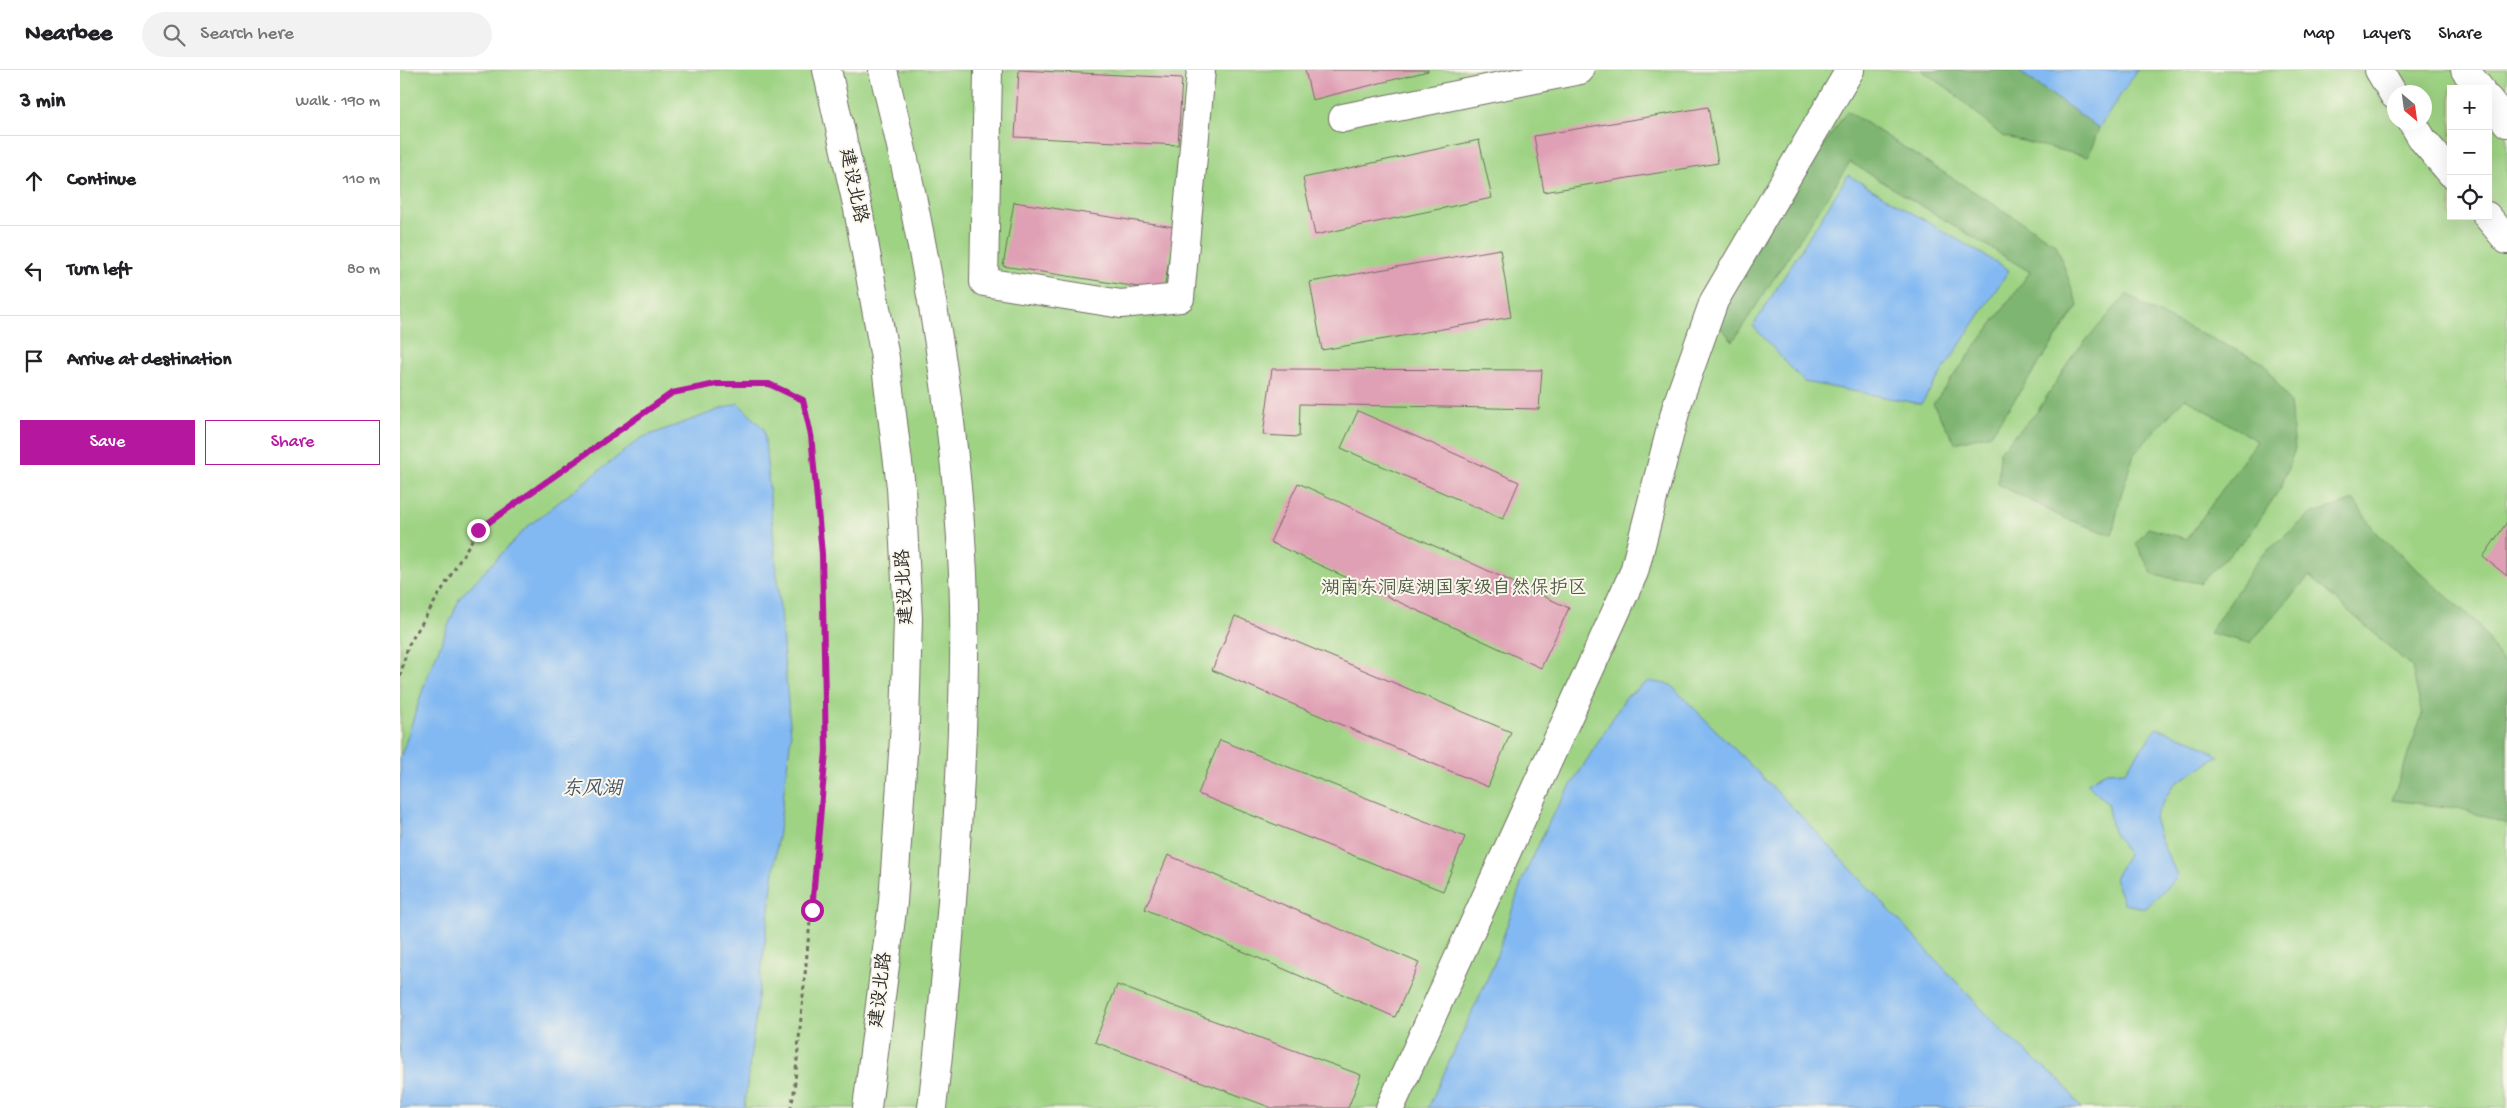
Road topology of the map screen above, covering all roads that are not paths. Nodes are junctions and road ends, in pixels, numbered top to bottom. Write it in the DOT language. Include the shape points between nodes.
graph roads {
  1 [pos="827,70"];
  2 [pos="883,70"];
  3 [pos="988,70"];
  4 [pos="1201,70"];
  5 [pos="1580,70"];
  6 [pos="1850,70"];
  7 [pos="2379,70"];
  8 [pos="2465,70"];
  9 [pos="2388,85"];
  10 [pos="2477,85"];
  11 [pos="2492,104"];
  12 [pos="1344,118"];
  13 [pos="2507,123"];
  14 [pos="2417,130"];
  15 [pos="2447,168"];
  16 [pos="2490,220"];
  17 [pos="2507,240"];
  18 [pos="867,1108"];
  19 [pos="932,1108"];
  20 [pos="1390,1108"];
  1 -- 18 [label="main road, 建设北路" via="858,209 884,358 901,487 908,618 905,723 893,902"];
  2 -- 19 [label="main road" via="910,179 934,312 954,450 963,574 964,688 956,845 948,976"];
  3 -- 4 [label="main road" via="984,282 1121,304 1180,298"];
  5 -- 12 [label="main road"];
  6 -- 20 [label="main road" via="1714,301 1677,405 1634,572"];
  7 -- 9 [label="main road"];
  8 -- 10 [label="main road"];
  11 -- 13 [label="main road"];
  14 -- 15 [label="main road"];
  16 -- 17 [label="main road"];
}
